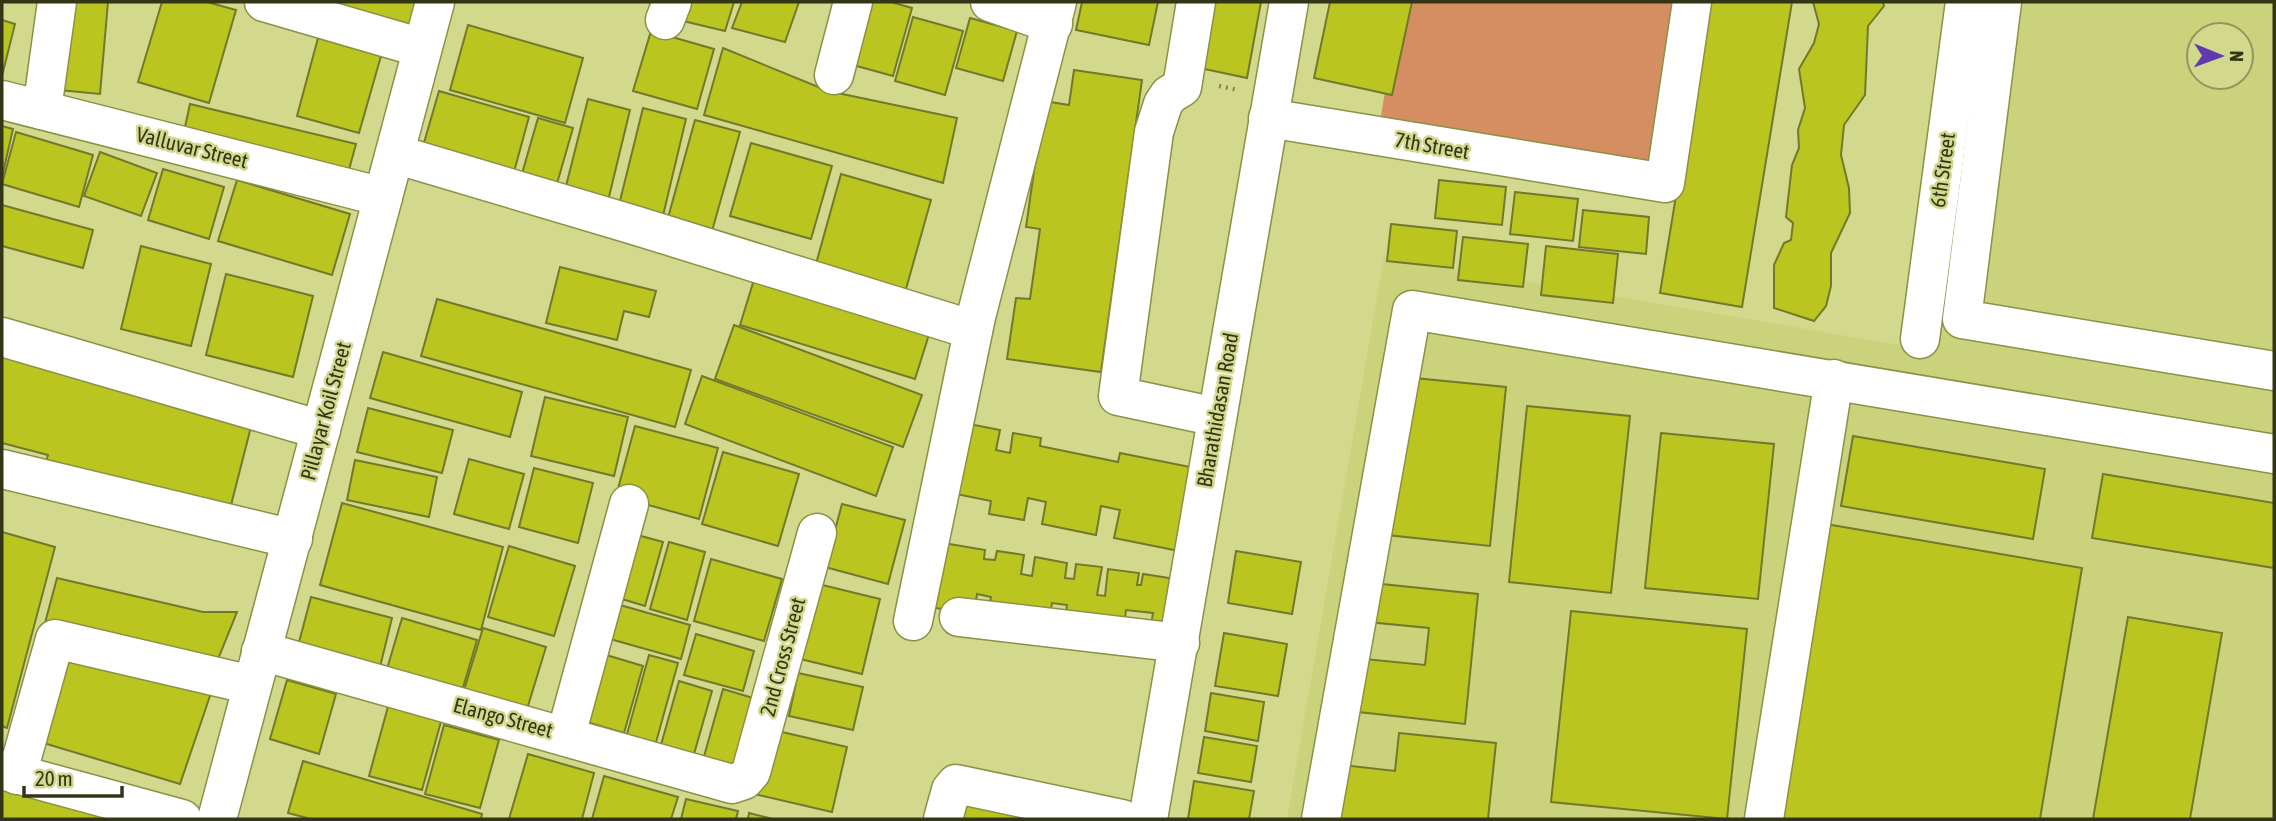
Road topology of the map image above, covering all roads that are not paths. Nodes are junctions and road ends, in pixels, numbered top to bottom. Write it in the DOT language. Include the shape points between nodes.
graph roads {
  1 [pos="57,2"];
  2 [pos="264,2"];
  3 [pos="435,2"];
  4 [pos="853,2"];
  5 [pos="990,2"];
  6 [pos="1196,2"];
  7 [pos="1289,2"];
  8 [pos="1692,2"];
  9 [pos="1965,2"];
  10 [pos="2003,2"];
  11 [pos="1055,13"];
  12 [pos="422,48"];
  13 [pos="834,75"];
  14 [pos="2,100"];
  15 [pos="1270,108"];
  16 [pos="42,110"];
  17 [pos="395,155"];
  18 [pos="383,197"];
  19 [pos="973,330"];
  20 [pos="2,337"];
  21 [pos="1920,339"];
  22 [pos="2274,370"];
  23 [pos="1834,379"];
  24 [pos="1217,417"];
  25 [pos="321,430"];
  26 [pos="2274,454"];
  27 [pos="2,469"];
  28 [pos="629,503"];
  29 [pos="817,533"];
  30 [pos="292,540"];
  31 [pos="959,617"];
  32 [pos="913,621"];
  33 [pos="1180,643"];
  34 [pos="257,668"];
  35 [pos="566,736"];
  36 [pos="9,773"];
  37 [pos="744,780"];
  38 [pos="182,819"];
  39 [pos="216,819"];
  40 [pos="943,819"];
  41 [pos="1122,819"];
  42 [pos="1149,819"];
  43 [pos="1321,819"];
  44 [pos="1764,819"];
  1 -- 16 [label="street"];
  2 -- 12 [label="street"];
  3 -- 12 [label="street, Pillayar Koil Street"];
  4 -- 13 [label="street"];
  5 -- 11 [label="street"];
  6 -- 24 [label="street" via="1182,87 1169,94 1154,132 1118,396"];
  7 -- 15 [label="street, Bharathidasan Road"];
  8 -- 15 [label="street, 7th Street" via="1665,183"];
  9 -- 21 [label="street, 6th Street"];
  10 -- 22 [label="street" via="1962,320"];
  11 -- 19 [label="street"];
  12 -- 17 [label="street, Pillayar Koil Street"];
  14 -- 16 [label="street, Valluvar Street"];
  15 -- 24 [label="street, Bharathidasan Road"];
  16 -- 18 [label="street, Valluvar Street"];
  17 -- 18 [label="street, Pillayar Koil Street"];
  17 -- 19 [label="street"];
  18 -- 25 [label="street, Pillayar Koil Street"];
  19 -- 32 [label="street"];
  20 -- 25 [label="street"];
  23 -- 26 [label="street"];
  23 -- 43 [label="street" via="1412,310"];
  23 -- 44 [label="street"];
  24 -- 33 [label="street, Bharathidasan Road"];
  25 -- 30 [label="street, Pillayar Koil Street"];
  27 -- 30 [label="street"];
  28 -- 35 [label="street"];
  29 -- 37 [label="street, 2nd Cross Street" via="751,772"];
  30 -- 34 [label="street, Pillayar Koil Street"];
  31 -- 33 [label="street"];
  33 -- 42 [label="street, Bharathidasan Road"];
  34 -- 35 [label="street, Elango Street"];
  34 -- 36 [label="street, Elango Street" via="55,639"];
  34 -- 39 [label="street, Pillayar Koil Street"];
  35 -- 37 [label="street, Elango Street" via="732,784"];
  36 -- 38 [label="street"];
  40 -- 41 [label="street" via="956,784"];
}
